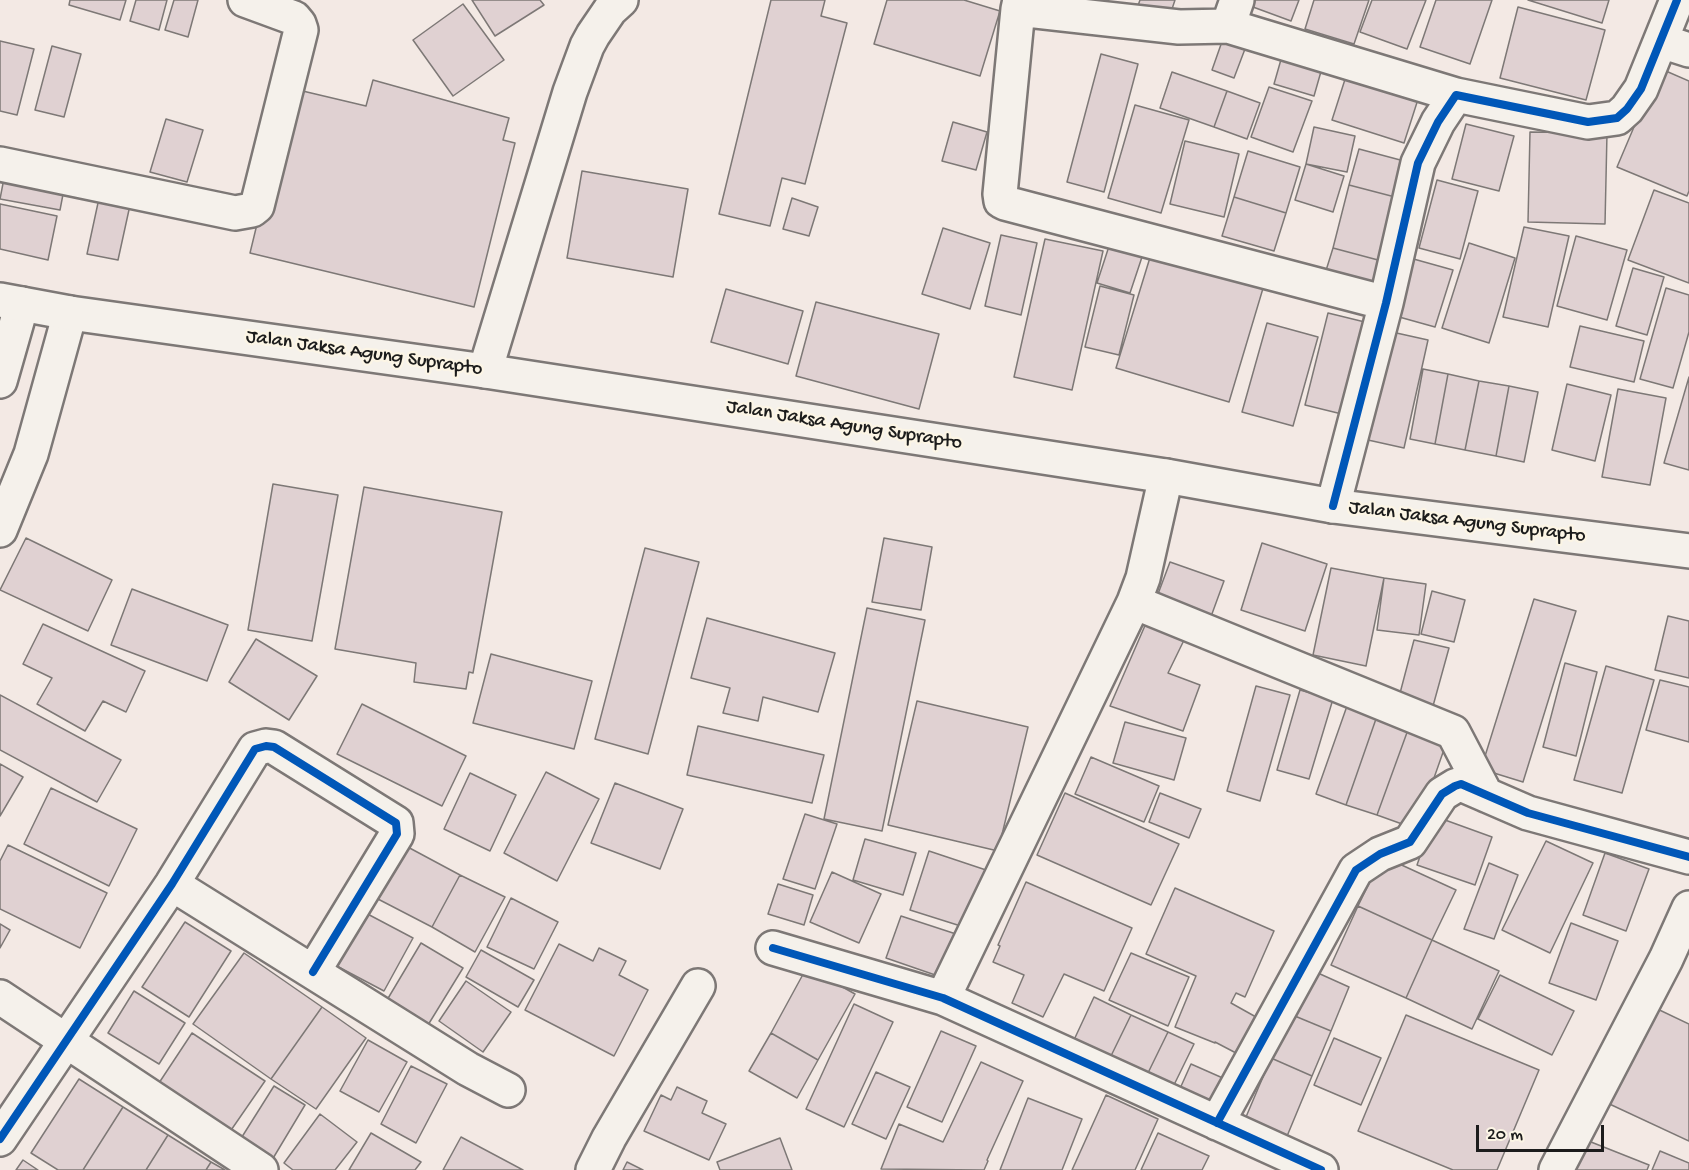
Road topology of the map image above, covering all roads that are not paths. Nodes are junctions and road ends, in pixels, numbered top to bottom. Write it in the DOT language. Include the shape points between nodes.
graph roads {
  1 [pos="245,0"];
  2 [pos="621,0"];
  3 [pos="1677,0"];
  4 [pos="1019,4"];
  5 [pos="1232,13"];
  6 [pos="1675,46"];
  7 [pos="1456,95"];
  8 [pos="0,164"];
  9 [pos="11,302"];
  10 [pos="1386,303"];
  11 [pos="70,313"];
  12 [pos="484,371"];
  13 [pos="0,381"];
  14 [pos="1166,476"];
  15 [pos="1333,506"];
  16 [pos="0,530"];
  17 [pos="1689,551"];
  18 [pos="1134,602"];
  19 [pos="1486,795"];
  20 [pos="1689,857"];
  21 [pos="172,884"];
  22 [pos="1689,908"];
  23 [pos="773,948"];
  24 [pos="1678,965"];
  25 [pos="313,972"];
  26 [pos="698,986"];
  27 [pos="943,998"];
  28 [pos="5,1012"];
  29 [pos="66,1042"];
  30 [pos="508,1090"];
  31 [pos="1217,1123"];
  32 [pos="0,1139"];
  33 [pos="261,1170"];
  34 [pos="593,1170"];
  35 [pos="1321,1170"];
  36 [pos="1556,1170"];
  1 -- 8 [label="street" via="294,18 301,30 257,206 252,210 235,213"];
  2 -- 12 [label="street" via="593,34 570,92"];
  3 -- 6 [label="street"];
  4 -- 5 [label="street" via="1179,27"];
  4 -- 10 [label="street" via="1001,201"];
  5 -- 7 [label="street"];
  6 -- 7 [label="street" via="1617,118 1588,122"];
  7 -- 10 [label="street" via="1418,163"];
  9 -- 11 [label="street, Jalan Jaksa Agung Suprapto"];
  9 -- 13 [label="street"];
  10 -- 15 [label="street"];
  11 -- 12 [label="street, Jalan Jaksa Agung Suprapto"];
  11 -- 16 [label="street" via="31,454"];
  12 -- 14 [label="street, Jalan Jaksa Agung Suprapto"];
  14 -- 15 [label="street, Jalan Jaksa Agung Suprapto"];
  14 -- 18 [label="street"];
  15 -- 17 [label="street, Jalan Jaksa Agung Suprapto"];
  18 -- 19 [label="street" via="1454,732"];
  18 -- 27 [label="street"];
  19 -- 20 [label="street" via="1528,813"];
  19 -- 31 [label="street" via="1461,784 1455,786 1442,794 1410,842 1380,854 1356,870"];
  21 -- 25 [label="street"];
  21 -- 25 [label="street" via="255,749 260,747 274,747 396,823 397,834"];
  21 -- 29 [label="street"];
  22 -- 24 [label="street"];
  23 -- 27 [label="street"];
  24 -- 36 [label="street"];
  25 -- 30 [label="street"];
  26 -- 34 [label="street"];
  27 -- 31 [label="street"];
  28 -- 29 [label="street"];
  29 -- 32 [label="street"];
  29 -- 33 [label="street"];
  31 -- 35 [label="street"];
}
